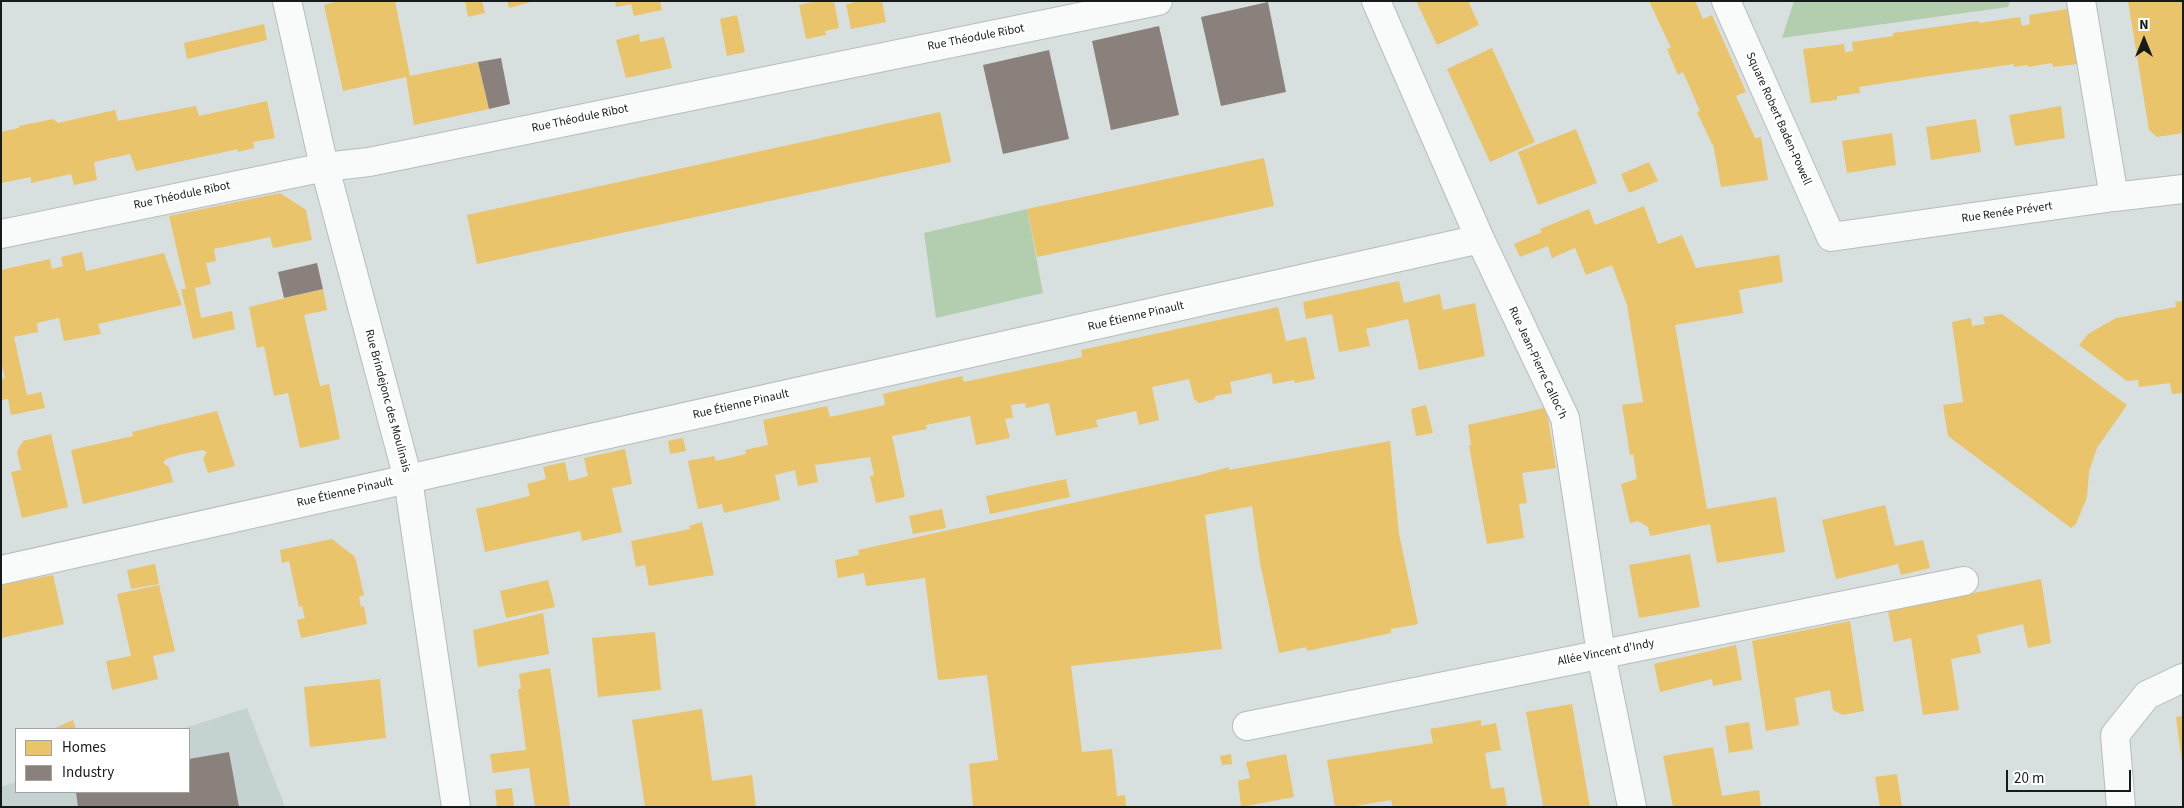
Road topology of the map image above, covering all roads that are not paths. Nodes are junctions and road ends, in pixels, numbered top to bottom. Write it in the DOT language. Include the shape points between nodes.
graph roads {
  1 [pos="287,1"];
  2 [pos="1158,1"];
  3 [pos="1376,1"];
  4 [pos="1726,1"];
  5 [pos="2081,1"];
  6 [pos="325,166"];
  7 [pos="2183,189"];
  8 [pos="2114,197"];
  9 [pos="1,234"];
  10 [pos="1830,237"];
  11 [pos="1480,239"];
  12 [pos="408,480"];
  13 [pos="1,570"];
  14 [pos="1964,581"];
  15 [pos="1602,654"];
  16 [pos="2183,678"];
  17 [pos="1247,726"];
  18 [pos="456,807"];
  19 [pos="1632,807"];
  20 [pos="2121,807"];
  1 -- 6 [label="street, Rue Brindejonc des Moulinais"];
  2 -- 6 [label="street, Rue Théodule Ribot" via="369,162"];
  3 -- 11 [label="street, Rue Jean-Pierre Calloc'h"];
  4 -- 10 [label="street, Square Robert Baden-Powell"];
  5 -- 8 [label="street"];
  6 -- 9 [label="street, Rue Théodule Ribot"];
  6 -- 12 [label="street, Rue Brindejonc des Moulinais"];
  7 -- 8 [label="street, Rue Renée Prévert"];
  8 -- 10 [label="street, Rue Renée Prévert"];
  11 -- 12 [label="street, Rue Étienne Pinault"];
  11 -- 15 [label="street, Rue Jean-Pierre Calloc'h" via="1565,418"];
  12 -- 13 [label="street, Rue Étienne Pinault"];
  12 -- 18 [label="street, Rue Brindejonc des Moulinais"];
  14 -- 15 [label="street, Allée Vincent d'Indy"];
  15 -- 17 [label="street, Allée Vincent d'Indy"];
  15 -- 19 [label="street, Rue Jean-Pierre Calloc'h"];
  16 -- 20 [label="street" via="2148,694 2115,736"];
}
